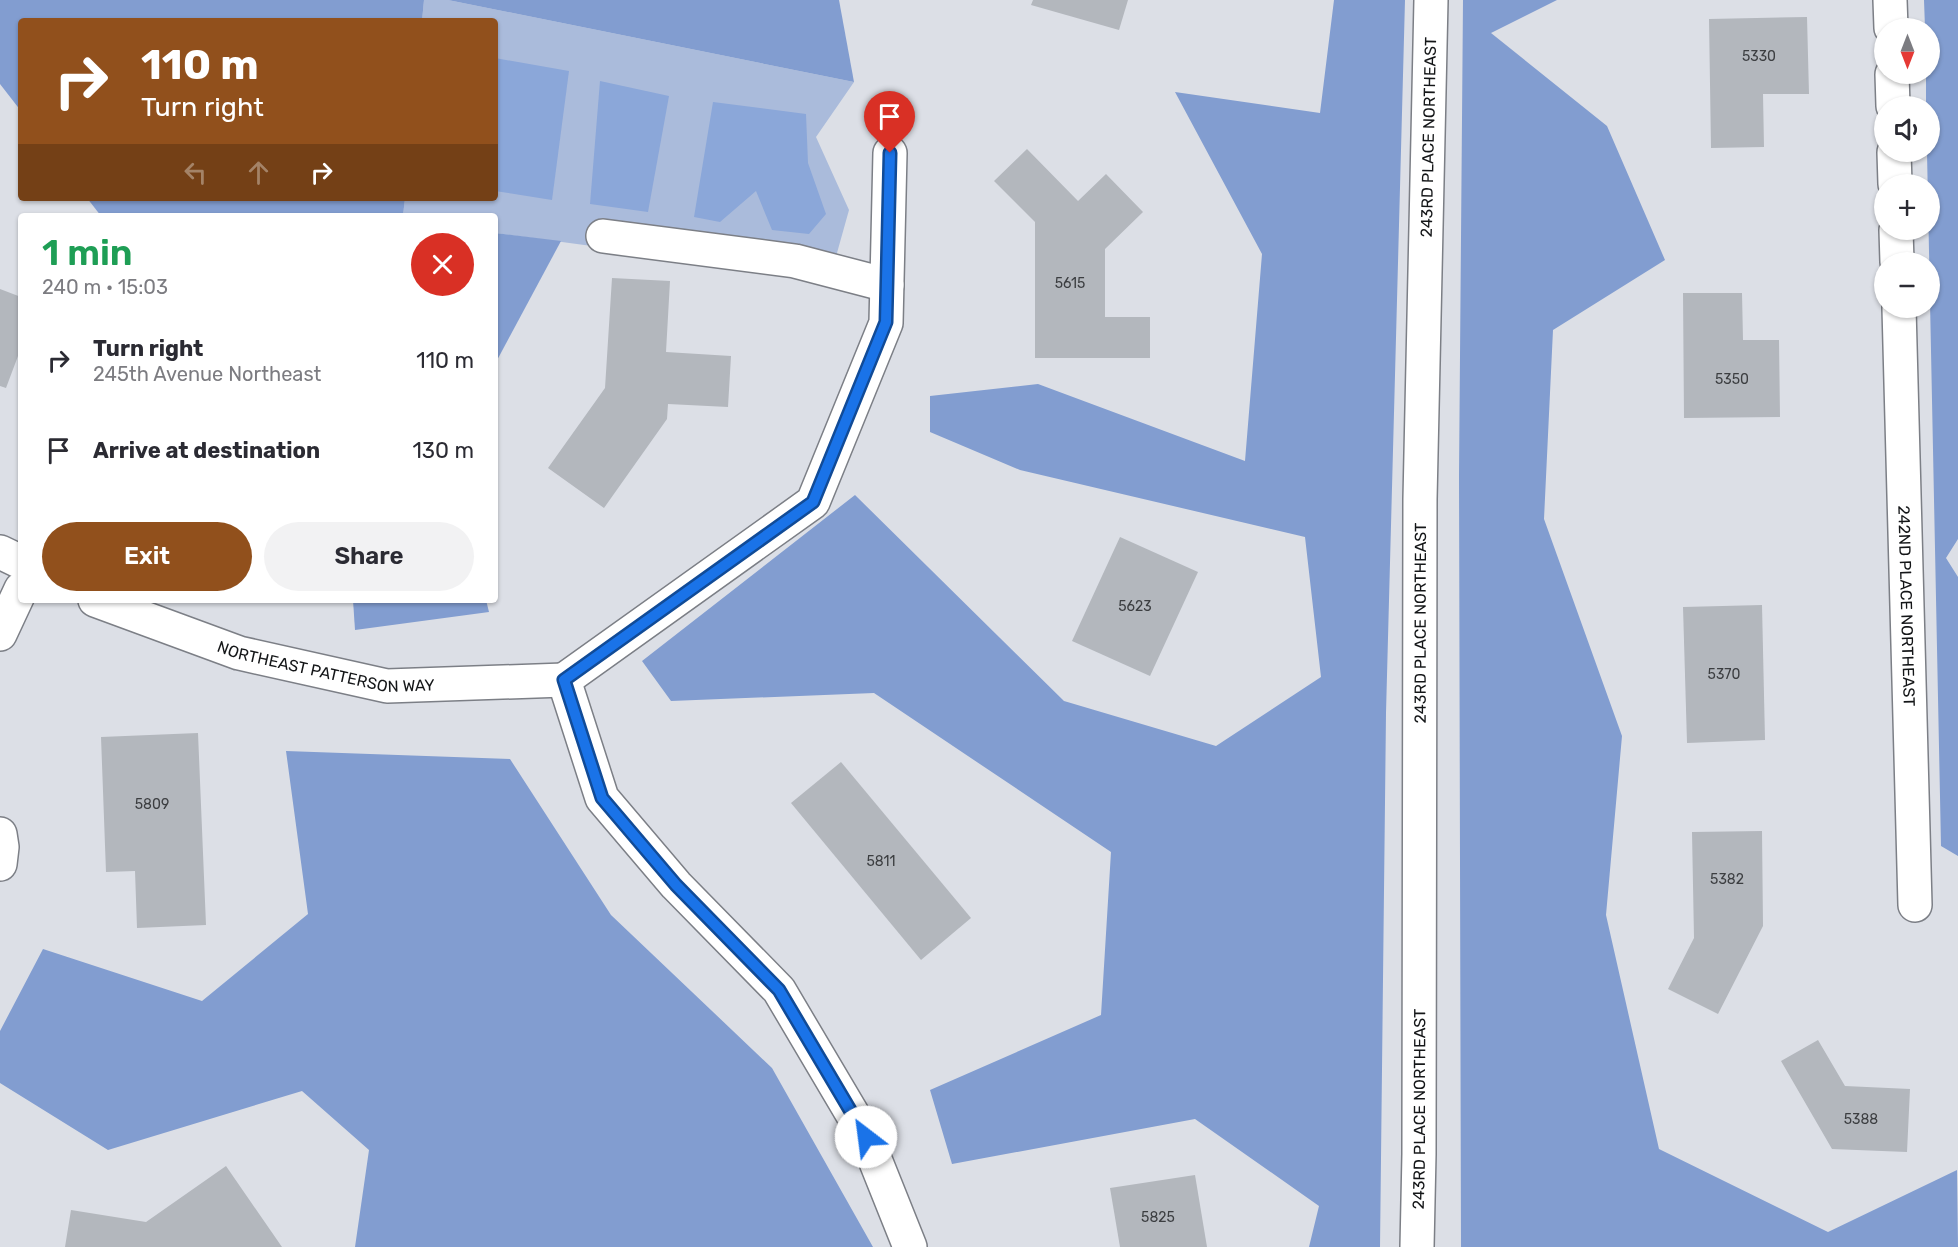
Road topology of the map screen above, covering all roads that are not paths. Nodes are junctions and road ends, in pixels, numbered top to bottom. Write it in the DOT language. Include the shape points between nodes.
graph roads {
  1 [pos="1431,0"];
  2 [pos="1890,0"];
  3 [pos="1891,18"];
  4 [pos="890,153"];
  5 [pos="603,236"];
  6 [pos="887,285"];
  7 [pos="1899,318"];
  8 [pos="0,552"];
  9 [pos="18,561"];
  10 [pos="18,595"];
  11 [pos="103,603"];
  12 [pos="0,634"];
  13 [pos="564,680"];
  14 [pos="0,834"];
  15 [pos="0,864"];
  16 [pos="1916,904"];
  17 [pos="910,1247"];
  18 [pos="1417,1247"];
  1 -- 18 [label="street, 243RD PLACE NORTHEAST" via="1420,499"];
  2 -- 3 [label="street"];
  4 -- 6 [label="street"];
  5 -- 6 [label="street" via="795,261"];
  6 -- 13 [label="street" via="886,322 813,502"];
  7 -- 16 [label="street, 242ND PLACE NORTHEAST"];
  8 -- 9 [label="street"];
  10 -- 12 [label="street"];
  11 -- 13 [label="street, NORTHEAST PATTERSON WAY" via="239,653 387,686"];
  13 -- 17 [label="street" via="602,798 676,885 779,990 866,1137"];
  14 -- 15 [label="street"];
}
